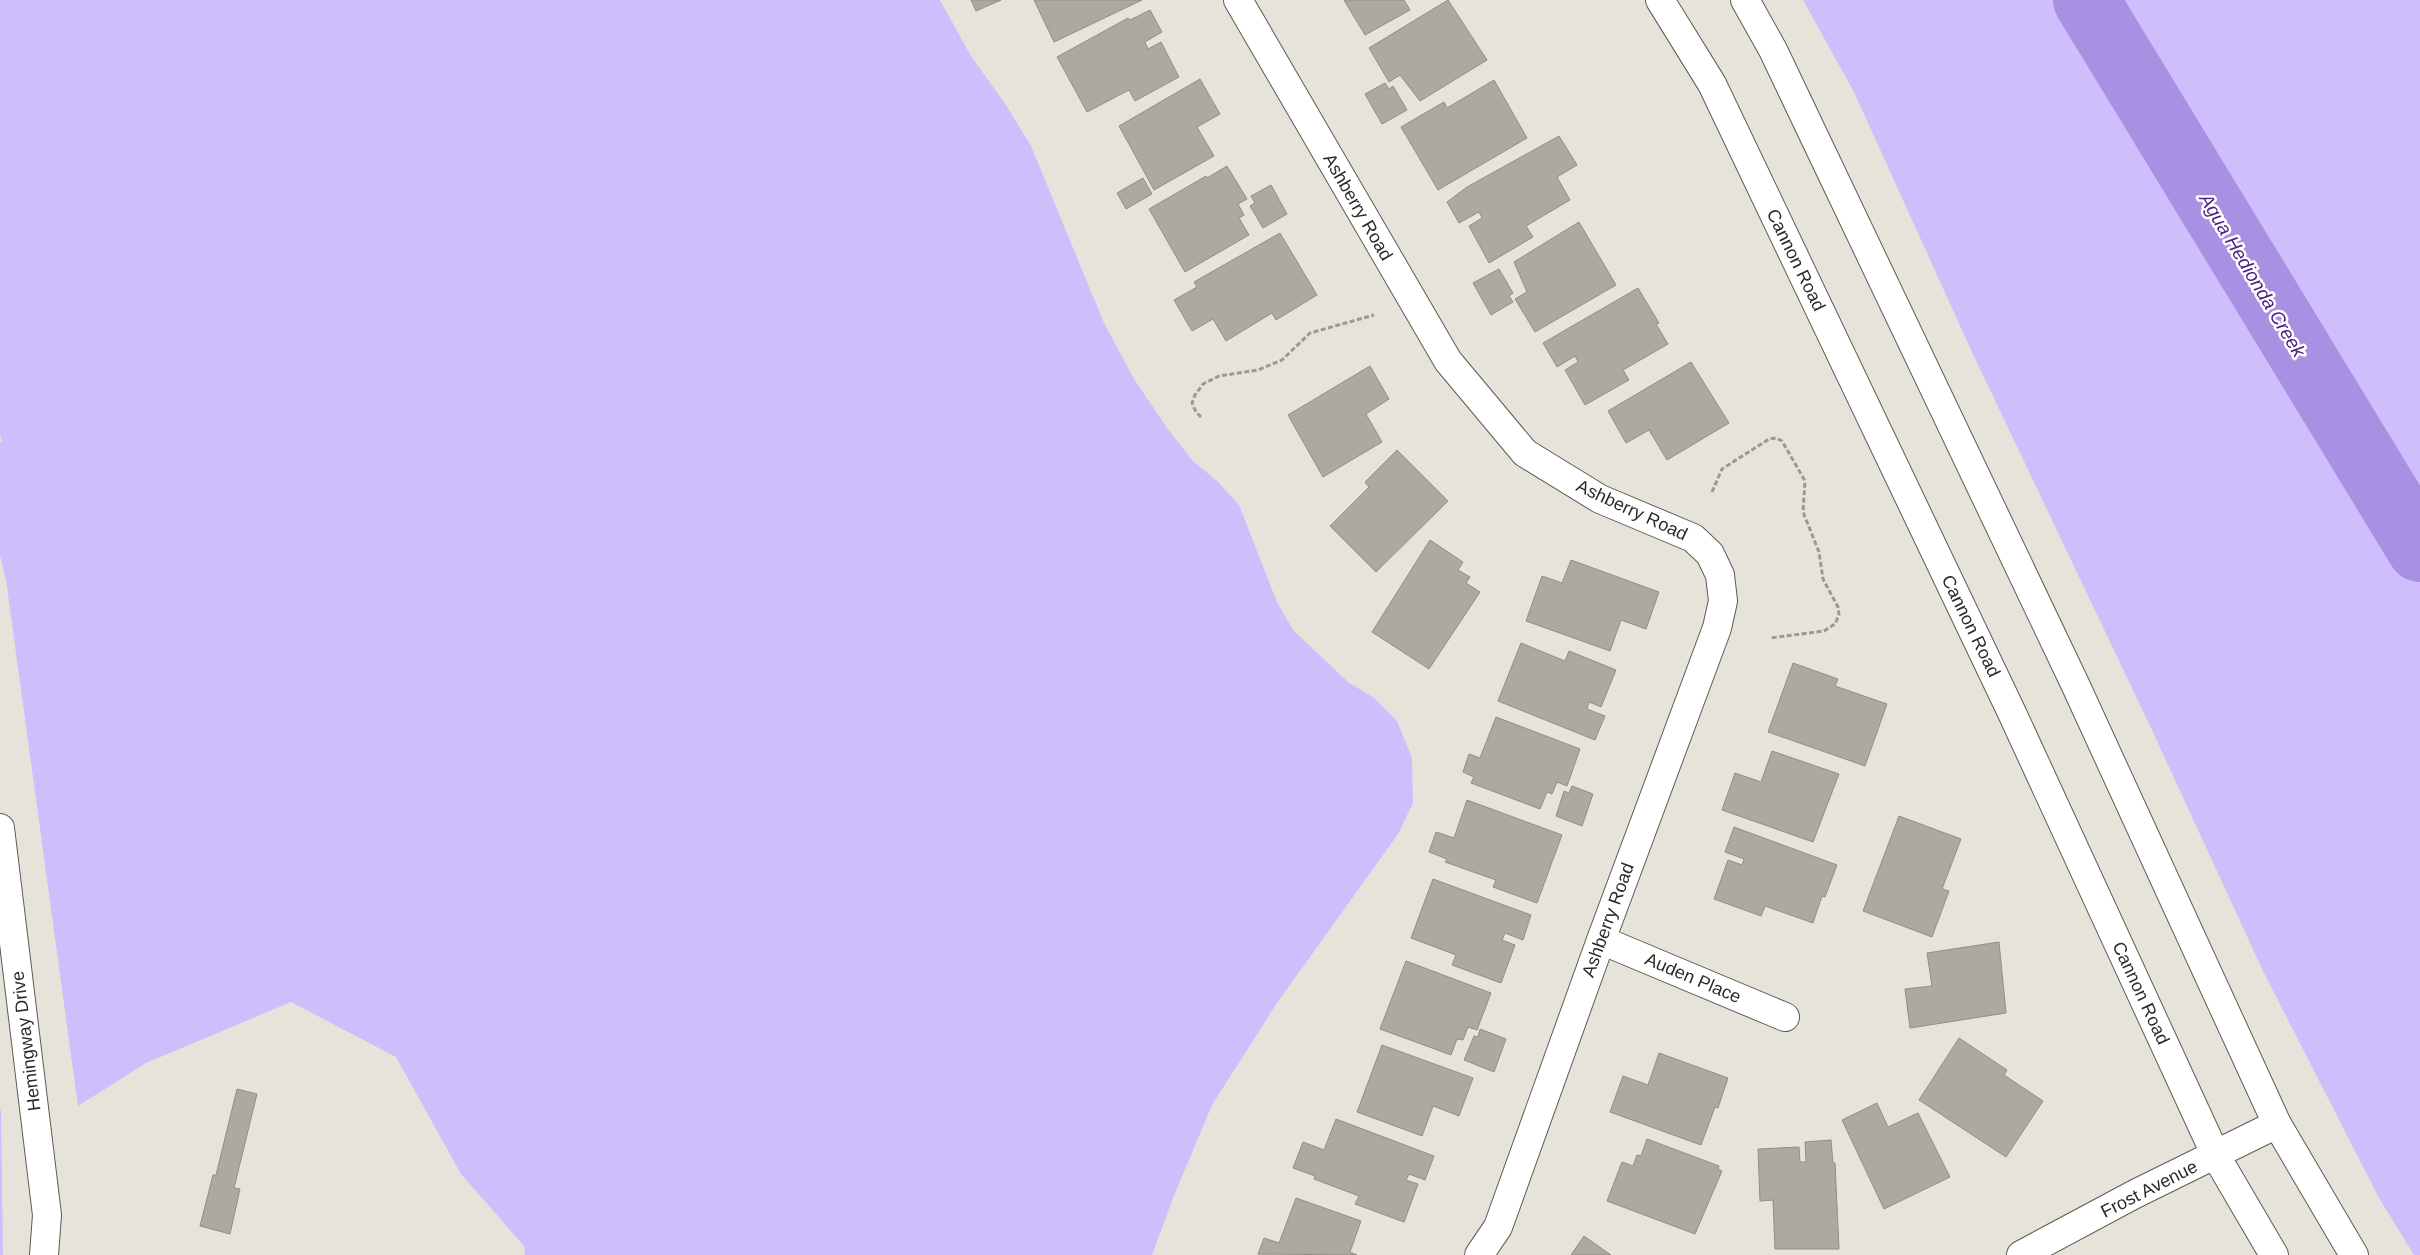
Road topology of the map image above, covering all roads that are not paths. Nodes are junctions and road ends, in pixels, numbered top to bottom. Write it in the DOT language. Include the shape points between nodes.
graph roads {
  1 [pos="1238,0"];
  2 [pos="1660,0"];
  3 [pos="1745,0"];
  4 [pos="0,828"];
  5 [pos="1600,940"];
  6 [pos="1785,1017"];
  7 [pos="2278,1124"];
  8 [pos="2216,1156"];
  9 [pos="44,1255"];
  10 [pos="1479,1255"];
  11 [pos="2021,1255"];
  12 [pos="2274,1255"];
  13 [pos="2354,1255"];
  1 -- 5 [label="main road, Ashberry Road" via="1448,361 1524,453 1600,499 1693,538 1710,554 1720,575 1723,601 1717,628"];
  2 -- 8 [label="main road, Cannon Road" via="1712,84 2017,722"];
  3 -- 7 [label="main road" via="1782,68 2075,684"];
  4 -- 9 [label="main road, Hemingway Drive" via="47,1215"];
  5 -- 6 [label="main road, Auden Place"];
  5 -- 10 [label="main road, Ashberry Road" via="1498,1227"];
  7 -- 8 [label="main road, Frost Avenue"];
  7 -- 13 [label="main road"];
  8 -- 11 [label="main road, Frost Avenue" via="2135,1194"];
  8 -- 12 [label="main road, Cannon Road"];
}
